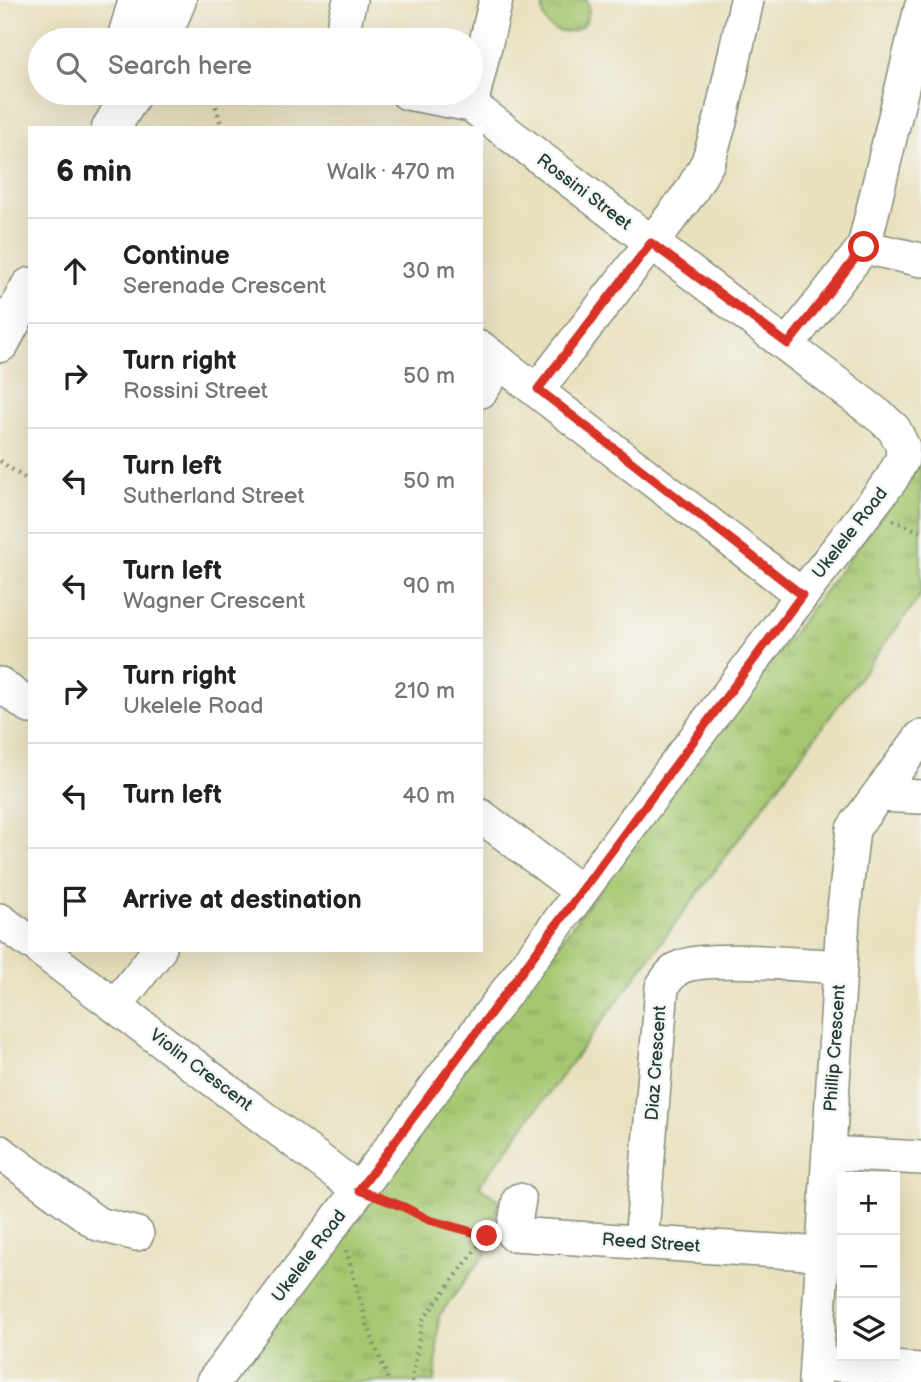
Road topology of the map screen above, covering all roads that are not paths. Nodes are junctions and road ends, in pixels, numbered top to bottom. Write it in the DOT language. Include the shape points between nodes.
graph roads {
  1 [pos="138,0"];
  2 [pos="350,0"];
  3 [pos="496,0"];
  4 [pos="747,0"];
  5 [pos="921,8"];
  6 [pos="129,28"];
  7 [pos="343,28"];
  8 [pos="483,55"];
  9 [pos="913,78"];
  10 [pos="108,105"];
  11 [pos="125,105"];
  12 [pos="471,105"];
  13 [pos="103,126"];
  14 [pos="112,126"];
  15 [pos="651,243"];
  16 [pos="864,247"];
  17 [pos="921,260"];
  18 [pos="28,291"];
  19 [pos="0,343"];
  20 [pos="788,344"];
  21 [pos="491,355"];
  22 [pos="483,384"];
  23 [pos="538,389"];
  24 [pos="903,455"];
  25 [pos="802,595"];
  26 [pos="0,684"];
  27 [pos="28,705"];
  28 [pos="921,737"];
  29 [pos="879,795"];
  30 [pos="921,797"];
  31 [pos="483,818"];
  32 [pos="580,891"];
  33 [pos="0,920"];
  34 [pos="28,941"];
  35 [pos="44,952"];
  36 [pos="157,952"];
  37 [pos="841,967"];
  38 [pos="116,1005"];
  39 [pos="0,1152"];
  40 [pos="829,1153"];
  41 [pos="921,1158"];
  42 [pos="359,1190"];
  43 [pos="519,1200"];
  44 [pos="137,1234"];
  45 [pos="641,1242"];
  46 [pos="823,1254"];
  47 [pos="921,1370"];
  48 [pos="815,1373"];
  49 [pos="213,1382"];
  1 -- 6 [label="main road"];
  2 -- 7 [label="street"];
  3 -- 8 [label="street"];
  4 -- 15 [label="street" via="708,162"];
  5 -- 9 [label="street"];
  9 -- 16 [label="street"];
  10 -- 13 [label="main road"];
  11 -- 14 [label="main road"];
  12 -- 15 [label="street, Rossini Street"];
  15 -- 20 [label="street, Rossini Street"];
  15 -- 23 [label="street"];
  16 -- 17 [label="street"];
  16 -- 20 [label="street"];
  18 -- 19 [label="main road"];
  20 -- 24 [label="street, Rossini Street" via="894,429"];
  21 -- 22 [label="street"];
  21 -- 23 [label="street"];
  23 -- 25 [label="street"];
  24 -- 25 [label="street, Ukelele Road" via="891,480"];
  25 -- 32 [label="street, Ukelele Road"];
  26 -- 27 [label="street"];
  28 -- 29 [label="street, Phillip Crescent"];
  29 -- 30 [label="street"];
  29 -- 37 [label="street, Phillip Crescent" via="853,829"];
  31 -- 32 [label="street"];
  32 -- 42 [label="street, Ukelele Road"];
  33 -- 34 [label="street"];
  35 -- 38 [label="street, Violin Crescent"];
  36 -- 38 [label="street"];
  37 -- 40 [label="street, Phillip Crescent"];
  37 -- 45 [label="street, Diaz Crescent" via="715,962 678,968 668,977 662,987"];
  38 -- 42 [label="street, Violin Crescent"];
  39 -- 44 [label="street" via="98,1224"];
  40 -- 41 [label="street"];
  40 -- 46 [label="street, Phillip Crescent"];
  42 -- 49 [label="street, Ukelele Road"];
  43 -- 45 [label="street, Reed Street" via="500,1235"];
  45 -- 46 [label="street, Reed Street"];
  46 -- 48 [label="street, Phillip Crescent"];
  47 -- 48 [label="street"];
}
